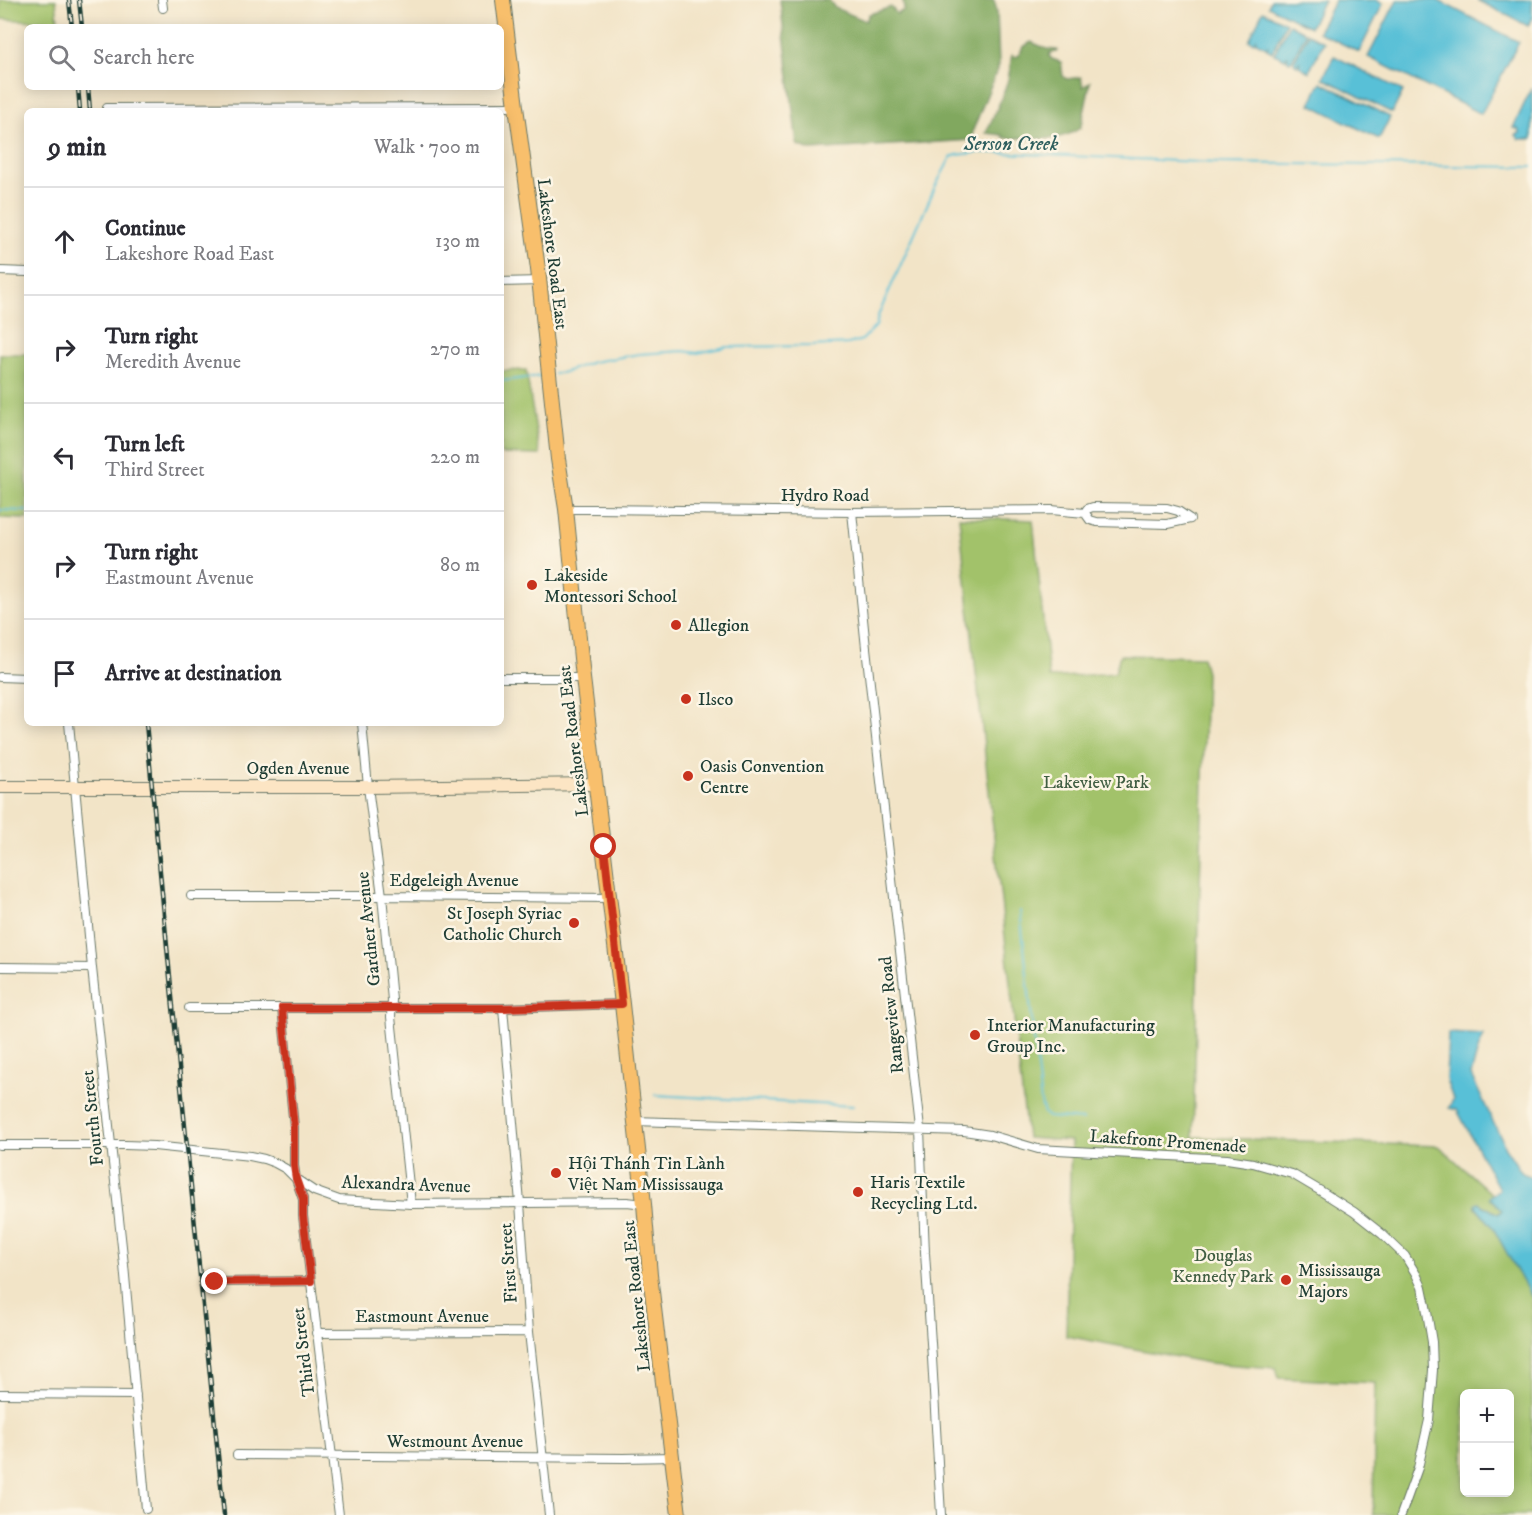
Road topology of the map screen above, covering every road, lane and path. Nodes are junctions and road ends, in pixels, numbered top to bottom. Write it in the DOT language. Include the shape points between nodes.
graph roads {
  1 [pos="503,0"];
  2 [pos="516,107"];
  3 [pos="107,108"];
  4 [pos="0,271"];
  5 [pos="24,272"];
  6 [pos="540,281"];
  7 [pos="504,282"];
  8 [pos="566,509"];
  9 [pos="852,512"];
  10 [pos="1085,513"];
  11 [pos="0,677"];
  12 [pos="24,678"];
  13 [pos="504,678"];
  14 [pos="584,678"];
  15 [pos="69,726"];
  16 [pos="362,726"];
  17 [pos="596,784"];
  18 [pos="0,787"];
  19 [pos="76,787"];
  20 [pos="368,787"];
  21 [pos="191,896"];
  22 [pos="382,896"];
  23 [pos="610,898"];
  24 [pos="0,967"];
  25 [pos="92,968"];
  26 [pos="622,1004"];
  27 [pos="189,1008"];
  28 [pos="282,1008"];
  29 [pos="392,1008"];
  30 [pos="503,1008"];
  31 [pos="634,1121"];
  32 [pos="920,1129"];
  33 [pos="0,1145"];
  34 [pos="111,1145"];
  35 [pos="296,1179"];
  36 [pos="520,1203"];
  37 [pos="411,1204"];
  38 [pos="644,1204"];
  39 [pos="311,1281"];
  40 [pos="215,1282"];
  41 [pos="529,1332"];
  42 [pos="316,1333"];
  43 [pos="0,1394"];
  44 [pos="136,1395"];
  45 [pos="237,1455"];
  46 [pos="332,1457"];
  47 [pos="672,1457"];
  48 [pos="542,1458"];
  49 [pos="146,1509"];
  50 [pos="339,1515"];
  51 [pos="549,1515"];
  52 [pos="679,1515"];
  53 [pos="941,1515"];
  54 [pos="1401,1515"];
  1 -- 2 [label="main road, Lakeshore Road East"];
  2 -- 3 [label="street"];
  2 -- 6 [label="main road, Lakeshore Road East"];
  4 -- 5 [label="street"];
  6 -- 7 [label="street"];
  6 -- 8 [label="main road, Lakeshore Road East"];
  8 -- 9 [label="street, Hydro Road"];
  8 -- 14 [label="main road, Lakeshore Road East"];
  9 -- 10 [label="street, Hydro Road"];
  9 -- 32 [label="street, Rangeview Road"];
  10 -- 10 [label="street" via="1097,522 1167,524 1190,519 1167,508 1093,507"];
  11 -- 12 [label="street"];
  13 -- 14 [label="street"];
  14 -- 17 [label="main road, Lakeshore Road East"];
  15 -- 19 [label="street, Fourth Street"];
  16 -- 20 [label="street, Gardner Avenue"];
  17 -- 20 [label="street, Ogden Avenue"];
  17 -- 23 [label="main road, Lakeshore Road East"];
  18 -- 19 [label="street, Ogden Avenue"];
  19 -- 20 [label="street, Ogden Avenue"];
  19 -- 25 [label="street, Fourth Street"];
  20 -- 22 [label="street, Gardner Avenue"];
  21 -- 22 [label="street, Edgeleigh Avenue"];
  22 -- 23 [label="street, Edgeleigh Avenue"];
  22 -- 29 [label="street, Gardner Avenue"];
  23 -- 26 [label="main road, Lakeshore Road East"];
  24 -- 25 [label="street"];
  25 -- 34 [label="street, Fourth Street"];
  26 -- 30 [label="street"];
  26 -- 31 [label="main road, Lakeshore Road East"];
  27 -- 28 [label="street"];
  28 -- 29 [label="street"];
  28 -- 35 [label="street, Third Street"];
  29 -- 30 [label="street"];
  29 -- 37 [label="street, Gardner Avenue"];
  30 -- 36 [label="street, First Street"];
  31 -- 32 [label="street, Lakefront Promenade"];
  31 -- 38 [label="main road, Lakeshore Road East"];
  32 -- 53 [label="street, Rangeview Road"];
  32 -- 54 [label="street, Lakefront Promenade" via="964,1131 1038,1149 1253,1163 1292,1174 1382,1234 1405,1256 1416,1274 1432,1342 1428,1420 1418,1468"];
  33 -- 34 [label="street, Alexandra Avenue"];
  34 -- 35 [label="street, Alexandra Avenue" via="250,1156 274,1163"];
  34 -- 44 [label="street, Fourth Street"];
  35 -- 37 [label="street, Alexandra Avenue" via="339,1200"];
  35 -- 39 [label="street, Third Street" via="303,1199"];
  36 -- 37 [label="street, Alexandra Avenue"];
  36 -- 38 [label="street, Alexandra Avenue"];
  36 -- 41 [label="street, First Street"];
  38 -- 47 [label="main road, Lakeshore Road East"];
  39 -- 40 [label="street"];
  39 -- 42 [label="street, Third Street"];
  41 -- 42 [label="street, Eastmount Avenue"];
  41 -- 48 [label="street, First Street"];
  42 -- 46 [label="street, Third Street"];
  43 -- 44 [label="street"];
  44 -- 49 [label="street, Fourth Street"];
  45 -- 46 [label="street, Westmount Avenue"];
  46 -- 48 [label="street, Westmount Avenue"];
  46 -- 50 [label="street, Third Street"];
  47 -- 48 [label="street, Westmount Avenue"];
  47 -- 52 [label="main road, Lakeshore Road East"];
  48 -- 51 [label="street, First Street"];
}
